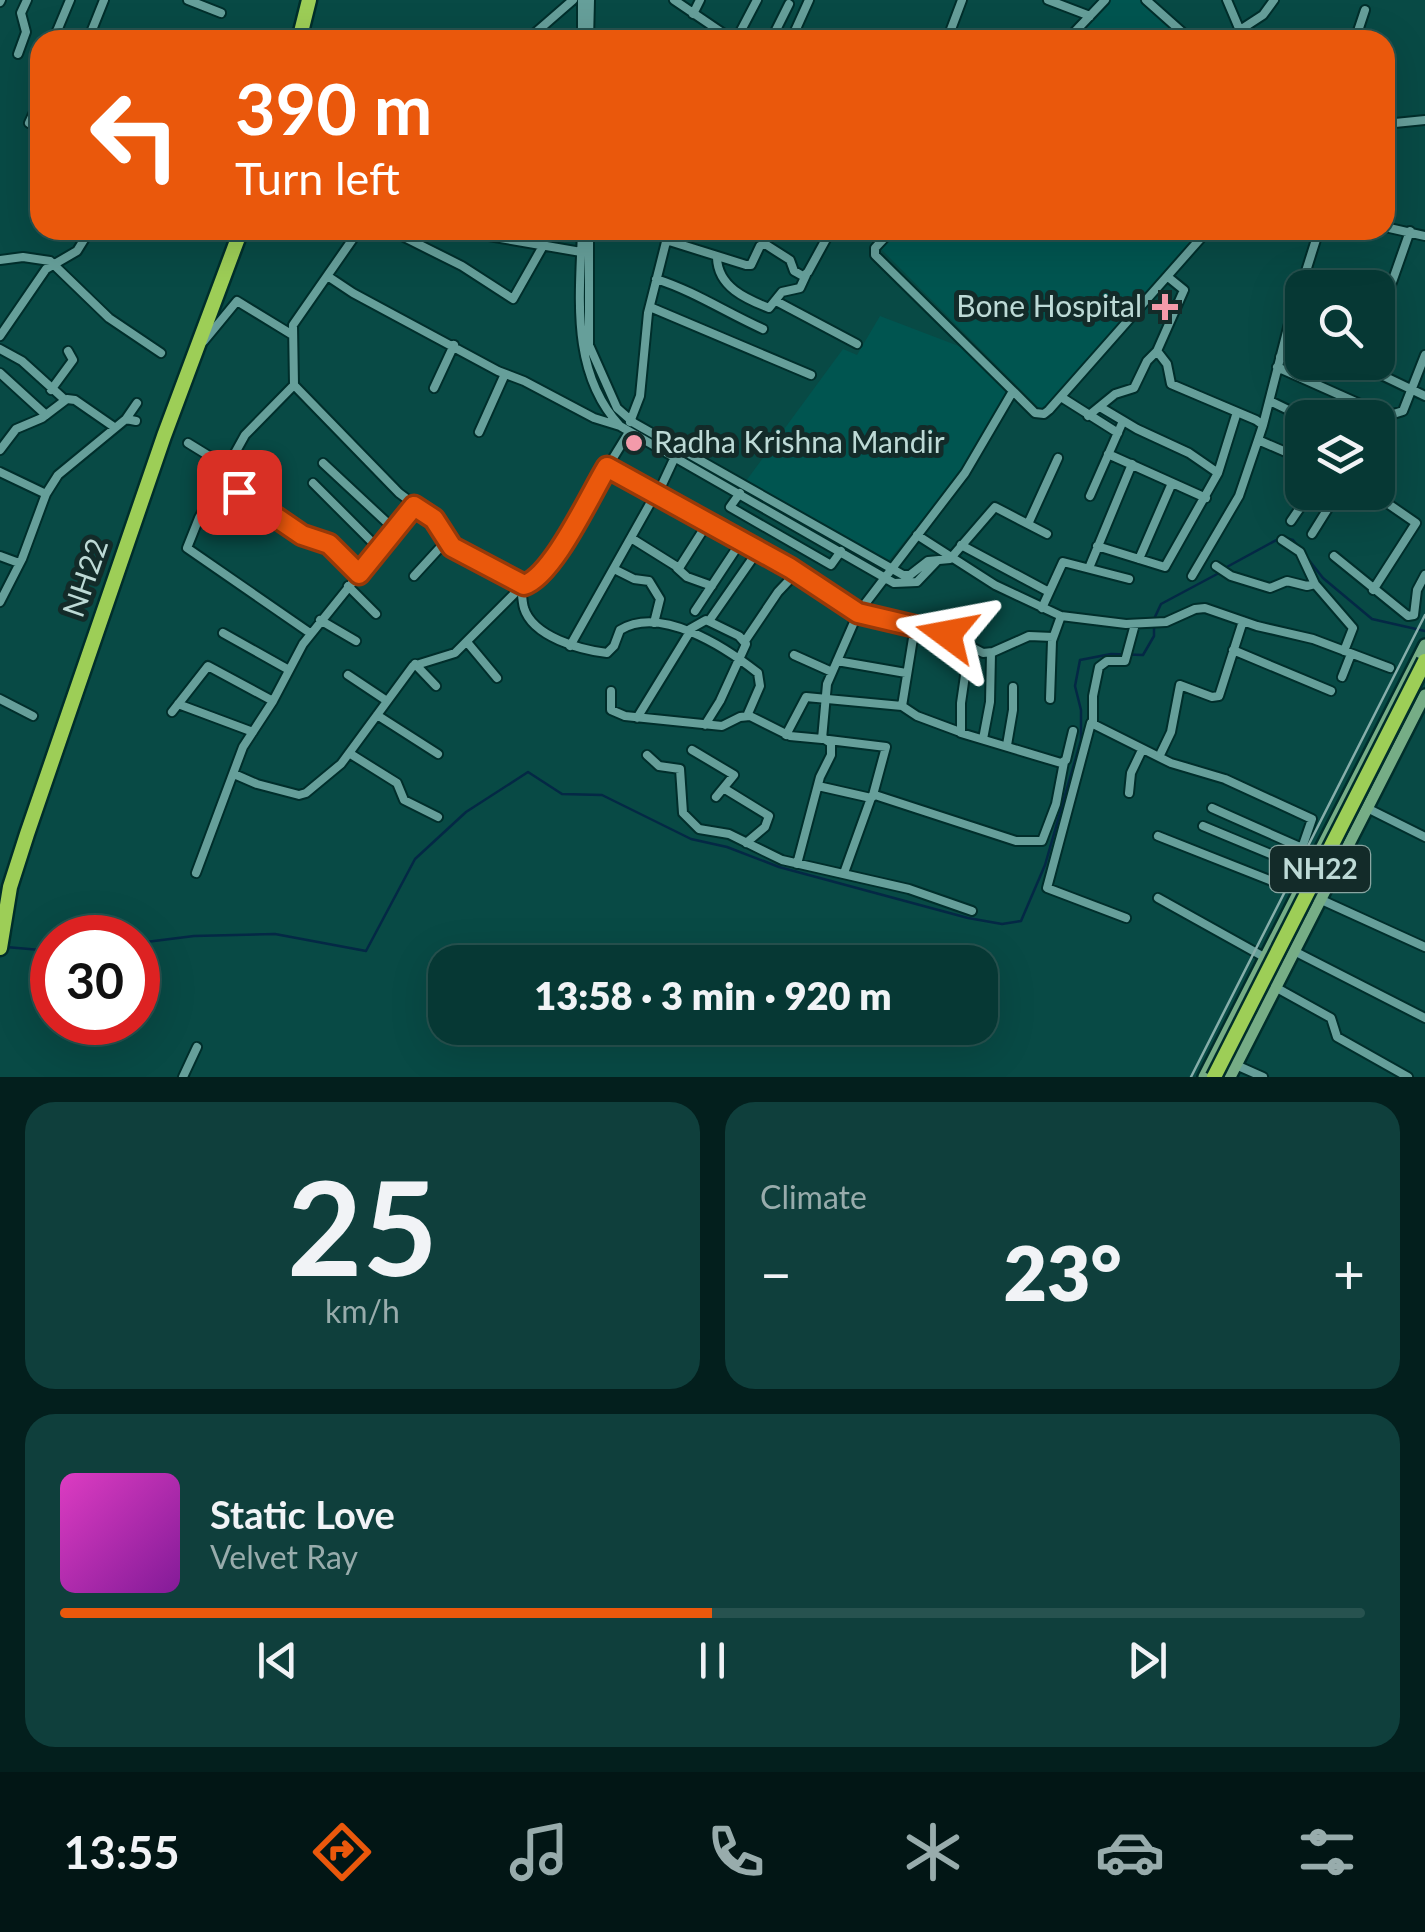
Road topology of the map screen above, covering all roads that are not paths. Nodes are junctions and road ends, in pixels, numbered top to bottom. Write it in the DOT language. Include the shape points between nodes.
graph roads {
  1 [pos="27,0"];
  2 [pos="70,0"];
  3 [pos="104,0"];
  4 [pos="188,0"];
  5 [pos="309,0"];
  6 [pos="573,0"];
  7 [pos="582,0"];
  8 [pos="590,0"];
  9 [pos="674,0"];
  10 [pos="700,0"];
  11 [pos="757,0"];
  12 [pos="808,0"];
  13 [pos="1050,0"];
  14 [pos="1104,0"];
  15 [pos="1146,0"];
  16 [pos="1228,0"];
  17 [pos="1274,0"];
  18 [pos="960,1"];
  19 [pos="788,4"];
  20 [pos="1365,10"];
  21 [pos="221,13"];
  22 [pos="693,14"];
  23 [pos="1090,16"];
  24 [pos="59,30"];
  25 [pos="92,30"];
  26 [pos="302,30"];
  27 [pos="538,30"];
  28 [pos="584,30"];
  29 [pos="586,30"];
  30 [pos="710,30"];
  31 [pos="740,30"];
  32 [pos="776,30"];
  33 [pos="795,30"];
  34 [pos="950,30"];
  35 [pos="1077,30"];
  36 [pos="1179,30"];
  37 [pos="1240,30"];
  38 [pos="1358,30"];
  39 [pos="18,54"];
  40 [pos="1425,120"];
  41 [pos="1395,123"];
  42 [pos="1395,229"];
  43 [pos="1410,231"];
  44 [pos="1425,236"];
  45 [pos="84,240"];
  46 [pos="237,240"];
  47 [pos="353,240"];
  48 [pos="410,240"];
  49 [pos="510,240"];
  50 [pos="583,240"];
  51 [pos="585,240"];
  52 [pos="666,240"];
  53 [pos="826,240"];
  54 [pos="882,240"];
  55 [pos="1199,240"];
  56 [pos="1316,240"];
  57 [pos="543,246"];
  58 [pos="581,252"];
  59 [pos="717,258"];
  60 [pos="0,260"];
  61 [pos="53,263"];
  62 [pos="1308,270"];
  63 [pos="806,274"];
  64 [pos="1395,274"];
  65 [pos="329,277"];
  66 [pos="1168,277"];
  67 [pos="656,279"];
  68 [pos="776,301"];
  69 [pos="650,307"];
  70 [pos="763,329"];
  71 [pos="290,334"];
  72 [pos="0,336"];
  73 [pos="584,336"];
  74 [pos="1285,342"];
  75 [pos="857,344"];
  76 [pos="454,345"];
  77 [pos="0,349"];
  78 [pos="68,351"];
  79 [pos="195,351"];
  80 [pos="1157,352"];
  81 [pos="161,353"];
  82 [pos="1425,355"];
  83 [pos="1285,361"];
  84 [pos="1278,362"];
  85 [pos="0,373"];
  86 [pos="505,374"];
  87 [pos="811,375"];
  88 [pos="1391,380"];
  89 [pos="294,386"];
  90 [pos="434,388"];
  91 [pos="1412,389"];
  92 [pos="51,390"];
  93 [pos="1013,391"];
  94 [pos="1061,396"];
  95 [pos="1425,396"];
  96 [pos="64,400"];
  97 [pos="1355,400"];
  98 [pos="1270,401"];
  99 [pos="137,402"];
  100 [pos="1100,406"];
  101 [pos="1285,408"];
  102 [pos="1237,412"];
  103 [pos="1395,414"];
  104 [pos="46,415"];
  105 [pos="1088,416"];
  106 [pos="126,419"];
  107 [pos="136,421"];
  108 [pos="1123,422"];
  109 [pos="1263,425"];
  110 [pos="114,427"];
  111 [pos="626,427"];
  112 [pos="479,432"];
  113 [pos="1118,433"];
  114 [pos="1258,440"];
  115 [pos="188,443"];
  116 [pos="1,448"];
  117 [pos="1285,452"];
  118 [pos="1108,454"];
  119 [pos="1058,458"];
  120 [pos="674,459"];
  121 [pos="322,464"];
  122 [pos="1132,464"];
  123 [pos="227,467"];
  124 [pos="607,467"];
  125 [pos="0,472"];
  126 [pos="1218,473"];
  127 [pos="220,480"];
  128 [pos="313,483"];
  129 [pos="1172,483"];
  130 [pos="740,493"];
  131 [pos="46,494"];
  132 [pos="658,495"];
  133 [pos="1090,496"];
  134 [pos="1206,498"];
  135 [pos="414,506"];
  136 [pos="1395,509"];
  137 [pos="1299,510"];
  138 [pos="1327,510"];
  139 [pos="1291,521"];
  140 [pos="707,524"];
  141 [pos="1028,524"];
  142 [pos="395,530"];
  143 [pos="1047,534"];
  144 [pos="1312,534"];
  145 [pos="917,536"];
  146 [pos="631,538"];
  147 [pos="447,540"];
  148 [pos="1282,540"];
  149 [pos="740,543"];
  150 [pos="962,546"];
  151 [pos="1096,546"];
  152 [pos="802,548"];
  153 [pos="379,550"];
  154 [pos="841,550"];
  155 [pos="757,552"];
  156 [pos="0,556"];
  157 [pos="1334,556"];
  158 [pos="950,558"];
  159 [pos="1139,559"];
  160 [pos="20,563"];
  161 [pos="614,568"];
  162 [pos="677,568"];
  163 [pos="1089,568"];
  164 [pos="1220,569"];
  165 [pos="793,571"];
  166 [pos="359,574"];
  167 [pos="888,574"];
  168 [pos="1425,575"];
  169 [pos="414,576"];
  170 [pos="1192,576"];
  171 [pos="1129,579"];
  172 [pos="1320,584"];
  173 [pos="348,586"];
  174 [pos="521,586"];
  175 [pos="712,586"];
  176 [pos="1373,590"];
  177 [pos="1050,592"];
  178 [pos="0,602"];
  179 [pos="1042,608"];
  180 [pos="695,611"];
  181 [pos="858,613"];
  182 [pos="376,614"];
  183 [pos="1061,616"];
  184 [pos="320,620"];
  185 [pos="709,621"];
  186 [pos="1243,621"];
  187 [pos="654,623"];
  188 [pos="1135,624"];
  189 [pos="915,626"];
  190 [pos="690,630"];
  191 [pos="310,633"];
  192 [pos="223,634"];
  193 [pos="1053,637"];
  194 [pos="356,641"];
  195 [pos="745,641"];
  196 [pos="467,642"];
  197 [pos="1425,645"];
  198 [pos="570,646"];
  199 [pos="969,648"];
  200 [pos="1233,650"];
  201 [pos="1347,652"];
  202 [pos="990,653"];
  203 [pos="794,654"];
  204 [pos="739,660"];
  205 [pos="837,661"];
  206 [pos="1425,661"];
  207 [pos="416,664"];
  208 [pos="1390,668"];
  209 [pos="289,670"];
  210 [pos="832,672"];
  211 [pos="906,672"];
  212 [pos="1412,672"];
  213 [pos="348,674"];
  214 [pos="1342,677"];
  215 [pos="497,678"];
  216 [pos="1425,679"];
  217 [pos="436,686"];
  218 [pos="1013,687"];
  219 [pos="611,691"];
  220 [pos="1330,691"];
  221 [pos="1425,695"];
  222 [pos="1050,698"];
  223 [pos="824,699"];
  224 [pos="0,700"];
  225 [pos="273,701"];
  226 [pos="387,701"];
  227 [pos="902,706"];
  228 [pos="377,715"];
  229 [pos="33,716"];
  230 [pos="748,716"];
  231 [pos="637,718"];
  232 [pos="1092,721"];
  233 [pos="705,724"];
  234 [pos="1074,731"];
  235 [pos="253,732"];
  236 [pos="960,732"];
  237 [pos="786,735"];
  238 [pos="983,738"];
  239 [pos="826,739"];
  240 [pos="1006,745"];
  241 [pos="692,750"];
  242 [pos="1142,750"];
  243 [pos="349,753"];
  244 [pos="438,754"];
  245 [pos="647,755"];
  246 [pos="1159,757"];
  247 [pos="1064,762"];
  248 [pos="234,774"];
  249 [pos="818,786"];
  250 [pos="725,789"];
  251 [pos="1129,793"];
  252 [pos="872,797"];
  253 [pos="716,798"];
  254 [pos="1212,808"];
  255 [pos="1367,808"];
  256 [pos="438,817"];
  257 [pos="1203,826"];
  258 [pos="1158,836"];
  259 [pos="1425,837"];
  260 [pos="746,844"];
  261 [pos="1302,848"];
  262 [pos="1287,861"];
  263 [pos="797,864"];
  264 [pos="844,873"];
  265 [pos="196,874"];
  266 [pos="1300,890"];
  267 [pos="1158,898"];
  268 [pos="1320,900"];
  269 [pos="972,910"];
  270 [pos="2,918"];
  271 [pos="1126,918"];
  272 [pos="2,943"];
  273 [pos="1425,947"];
  274 [pos="1294,950"];
  275 [pos="1264,957"];
  276 [pos="1276,987"];
  277 [pos="1425,1018"];
  278 [pos="197,1047"];
  279 [pos="1230,1073"];
  280 [pos="1209,1076"];
  281 [pos="183,1077"];
  282 [pos="1263,1077"];
  283 [pos="1408,1077"];
  1 -- 39 [label="street"];
  2 -- 24 [label="street"];
  3 -- 25 [label="street"];
  4 -- 21 [label="street"];
  5 -- 26 [label="highway"];
  6 -- 27 [label="street"];
  7 -- 28 [label="street"];
  8 -- 29 [label="street"];
  9 -- 22 [label="street"];
  10 -- 22 [label="street"];
  11 -- 31 [label="street"];
  12 -- 33 [label="street"];
  13 -- 23 [label="street"];
  14 -- 23 [label="street"];
  15 -- 36 [label="street"];
  16 -- 37 [label="street"];
  17 -- 37 [label="street"];
  18 -- 34 [label="street"];
  19 -- 32 [label="street"];
  20 -- 38 [label="street"];
  22 -- 30 [label="street"];
  23 -- 35 [label="street"];
  40 -- 41 [label="street"];
  42 -- 43 [label="street"];
  43 -- 44 [label="street"];
  43 -- 64 [label="street"];
  45 -- 61 [label="street" via="78,251"];
  46 -- 79 [label="highway, NH22"];
  47 -- 65 [label="street"];
  48 -- 57 [label="street" via="513,299"];
  49 -- 57 [label="street"];
  50 -- 58 [label="street"];
  51 -- 73 [label="street"];
  52 -- 59 [label="street"];
  52 -- 67 [label="street"];
  53 -- 63 [label="street"];
  54 -- 93 [label="street" via="875,255"];
  55 -- 66 [label="street"];
  56 -- 62 [label="street"];
  57 -- 58 [label="street"];
  58 -- 73 [label="street"];
  59 -- 63 [label="street" via="749,265 765,244"];
  59 -- 68 [label="street" via="729,287 770,308"];
  60 -- 61 [label="street"];
  61 -- 72 [label="street"];
  61 -- 81 [label="street" via="108,318"];
  63 -- 68 [label="street" via="800,288 782,292"];
  65 -- 71 [label="street"];
  65 -- 76 [label="street"];
  66 -- 80 [label="street" via="1183,296"];
  66 -- 94 [label="street"];
  67 -- 69 [label="street"];
  67 -- 70 [label="street"];
  68 -- 75 [label="street"];
  69 -- 87 [label="street"];
  69 -- 111 [label="street" via="640,396"];
  71 -- 79 [label="street" via="236,302"];
  71 -- 89 [label="street"];
  73 -- 111 [label="street" via="594,383"];
  74 -- 84 [label="street"];
  76 -- 86 [label="street"];
  76 -- 90 [label="street"];
  77 -- 92 [label="street"];
  78 -- 92 [label="street" via="73,360"];
  79 -- 270 [label="highway, NH22"];
  80 -- 100 [label="street" via="1134,388"];
  80 -- 102 [label="street" via="1175,388"];
  82 -- 91 [label="street"];
  83 -- 84 [label="street"];
  84 -- 97 [label="street"];
  84 -- 98 [label="street"];
  85 -- 104 [label="street"];
  86 -- 111 [label="street"];
  86 -- 112 [label="street"];
  88 -- 91 [label="street"];
  89 -- 123 [label="street" via="255,422"];
  89 -- 135 [label="street"];
  91 -- 95 [label="street"];
  91 -- 103 [label="street" via="1403,411"];
  92 -- 96 [label="street"];
  93 -- 94 [label="street" via="1040,414"];
  93 -- 145 [label="street" via="965,473"];
  94 -- 105 [label="street"];
  96 -- 104 [label="street"];
  96 -- 110 [label="street" via="75,400"];
  98 -- 101 [label="street"];
  98 -- 109 [label="street"];
  99 -- 106 [label="street"];
  100 -- 105 [label="street"];
  100 -- 108 [label="street"];
  102 -- 109 [label="street"];
  102 -- 126 [label="street"];
  104 -- 116 [label="street" via="16,429"];
  105 -- 113 [label="street"];
  106 -- 107 [label="street"];
  106 -- 110 [label="street"];
  108 -- 113 [label="street"];
  108 -- 126 [label="street"];
  109 -- 114 [label="street"];
  110 -- 131 [label="street" via="58,474"];
  111 -- 120 [label="street"];
  111 -- 124 [label="street"];
  111 -- 167 [label="street"];
  113 -- 118 [label="street"];
  114 -- 117 [label="street"];
  114 -- 170 [label="street" via="1240,496"];
  115 -- 123 [label="street"];
  118 -- 122 [label="street"];
  118 -- 133 [label="street"];
  119 -- 141 [label="street"];
  120 -- 130 [label="street"];
  120 -- 132 [label="street"];
  121 -- 142 [label="street"];
  122 -- 129 [label="street"];
  122 -- 151 [label="street"];
  123 -- 127 [label="street"];
  124 -- 132 [label="street"];
  124 -- 174 [label="street" via="552,558 533,582"];
  125 -- 131 [label="street"];
  126 -- 134 [label="street"];
  127 -- 166 [label="street" via="302,535 329,544"];
  127 -- 191 [label="street" via="188,548"];
  128 -- 153 [label="street"];
  129 -- 134 [label="street"];
  129 -- 159 [label="street"];
  130 -- 152 [label="street" via="730,506"];
  130 -- 154 [label="street"];
  131 -- 160 [label="street"];
  132 -- 140 [label="street"];
  132 -- 146 [label="street"];
  134 -- 159 [label="street" via="1165,567"];
  135 -- 142 [label="street"];
  135 -- 147 [label="street" via="434,519"];
  136 -- 176 [label="street" via="1416,524"];
  137 -- 139 [label="street"];
  138 -- 144 [label="street"];
  140 -- 149 [label="street"];
  140 -- 162 [label="street"];
  141 -- 143 [label="street"];
  141 -- 150 [label="street" via="995,506"];
  142 -- 153 [label="street"];
  145 -- 158 [label="street"];
  145 -- 167 [label="street"];
  146 -- 161 [label="street"];
  146 -- 162 [label="street"];
  147 -- 169 [label="street"];
  147 -- 174 [label="street"];
  148 -- 172 [label="street" via="1300,552"];
  149 -- 155 [label="street"];
  149 -- 175 [label="street"];
  150 -- 158 [label="street"];
  150 -- 177 [label="street"];
  151 -- 159 [label="street"];
  151 -- 163 [label="street"];
  152 -- 154 [label="street" via="832,565"];
  152 -- 165 [label="street"];
  153 -- 166 [label="street"];
  154 -- 167 [label="street"];
  155 -- 165 [label="street"];
  155 -- 185 [label="street"];
  156 -- 160 [label="street"];
  157 -- 176 [label="street"];
  158 -- 167 [label="street" via="928,561 907,576"];
  158 -- 179 [label="street"];
  160 -- 178 [label="street"];
  161 -- 187 [label="street" via="649,580 660,599"];
  161 -- 198 [label="street"];
  162 -- 175 [label="street"];
  163 -- 171 [label="street"];
  163 -- 177 [label="street" via="1064,562"];
  164 -- 172 [label="street" via="1273,588 1287,580"];
  165 -- 181 [label="street"];
  165 -- 195 [label="street"];
  166 -- 173 [label="street"];
  167 -- 181 [label="street"];
  168 -- 176 [label="street" via="1414,615 1405,616"];
  172 -- 201 [label="street" via="1353,628"];
  173 -- 182 [label="street"];
  173 -- 184 [label="street"];
  174 -- 196 [label="street"];
  174 -- 198 [label="street" via="528,616"];
  175 -- 180 [label="street"];
  177 -- 179 [label="street"];
  179 -- 183 [label="street"];
  181 -- 189 [label="street"];
  181 -- 205 [label="street"];
  183 -- 188 [label="street"];
  183 -- 193 [label="street"];
  184 -- 191 [label="street"];
  184 -- 194 [label="street"];
  185 -- 190 [label="street"];
  185 -- 195 [label="street"];
  186 -- 188 [label="street" via="1200,608 1166,622"];
  186 -- 200 [label="street"];
  186 -- 201 [label="street"];
  187 -- 190 [label="street"];
  187 -- 198 [label="street" via="623,628 607,653"];
  188 -- 232 [label="street" via="1125,661 1099,667"];
  189 -- 199 [label="street"];
  189 -- 211 [label="street"];
  190 -- 204 [label="street"];
  190 -- 231 [label="street"];
  191 -- 209 [label="street"];
  192 -- 209 [label="street"];
  193 -- 202 [label="street" via="1029,636"];
  193 -- 222 [label="street"];
  195 -- 204 [label="street"];
  196 -- 207 [label="street" via="451,655"];
  196 -- 215 [label="street"];
  197 -- 212 [label="street"];
  199 -- 202 [label="street"];
  199 -- 236 [label="street"];
  200 -- 220 [label="street"];
  200 -- 246 [label="street" via="1217,698 1180,686"];
  201 -- 208 [label="street"];
  201 -- 214 [label="street"];
  202 -- 238 [label="street"];
  203 -- 210 [label="street"];
  204 -- 230 [label="street" via="760,677"];
  204 -- 233 [label="street"];
  205 -- 210 [label="street"];
  205 -- 211 [label="street"];
  206 -- 280 [label="highway, NH22, bridge"];
  207 -- 217 [label="street"];
  207 -- 226 [label="street"];
  209 -- 225 [label="street"];
  210 -- 223 [label="street"];
  211 -- 227 [label="street"];
  212 -- 216 [label="street"];
  212 -- 266 [label="street"];
  213 -- 226 [label="street"];
  216 -- 279 [label="highway, NH22"];
  218 -- 240 [label="street"];
  219 -- 231 [label="street" via="613,711"];
  221 -- 255 [label="street"];
  223 -- 227 [label="street"];
  223 -- 237 [label="street" via="806,696"];
  223 -- 239 [label="street"];
  224 -- 229 [label="street"];
  225 -- 235 [label="street"];
  225 -- 235 [label="street" via="208,666 175,708"];
  226 -- 228 [label="street"];
  227 -- 236 [label="street"];
  228 -- 243 [label="street"];
  228 -- 244 [label="street"];
  230 -- 233 [label="street" via="722,726"];
  230 -- 237 [label="street"];
  231 -- 233 [label="street"];
  232 -- 242 [label="street"];
  232 -- 271 [label="street" via="1047,888"];
  234 -- 247 [label="street"];
  235 -- 248 [label="street"];
  236 -- 238 [label="street"];
  237 -- 239 [label="street"];
  238 -- 240 [label="street"];
  239 -- 249 [label="street" via="831,755"];
  239 -- 252 [label="street" via="886,746"];
  240 -- 247 [label="street"];
  241 -- 250 [label="street" via="734,775"];
  242 -- 246 [label="street"];
  242 -- 251 [label="street"];
  243 -- 248 [label="street" via="303,794"];
  243 -- 256 [label="street" via="397,783 404,800"];
  245 -- 260 [label="street" via="659,766 682,771 682,811 694,825"];
  246 -- 261 [label="street" via="1312,818"];
  247 -- 252 [label="street" via="1040,842 1016,841"];
  248 -- 265 [label="street"];
  249 -- 252 [label="street"];
  249 -- 263 [label="street"];
  250 -- 253 [label="street"];
  250 -- 260 [label="street" via="770,816"];
  252 -- 264 [label="street"];
  254 -- 261 [label="street"];
  255 -- 259 [label="street"];
  255 -- 268 [label="street"];
  257 -- 262 [label="street"];
  258 -- 262 [label="street" via="1282,886"];
  260 -- 263 [label="street"];
  261 -- 262 [label="street"];
  263 -- 264 [label="street"];
  264 -- 269 [label="street"];
  266 -- 268 [label="street"];
  266 -- 275 [label="street"];
  267 -- 275 [label="street"];
  268 -- 273 [label="street"];
  268 -- 274 [label="street"];
  270 -- 272 [label="highway, NH22"];
  274 -- 276 [label="street"];
  274 -- 277 [label="street"];
  275 -- 280 [label="street"];
  276 -- 279 [label="street"];
  276 -- 283 [label="street" via="1331,1018 1330,1034"];
  278 -- 281 [label="street"];
  279 -- 282 [label="street"];
}
